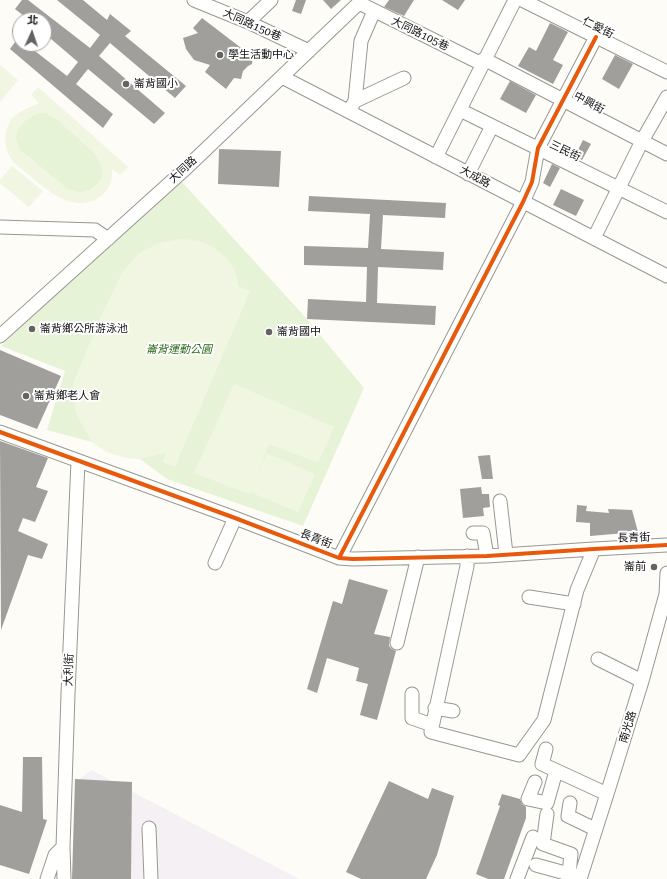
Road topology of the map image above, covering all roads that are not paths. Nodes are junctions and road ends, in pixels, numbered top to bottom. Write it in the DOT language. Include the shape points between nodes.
graph roads {
  1 [pos="194,0"];
  2 [pos="270,0"];
  3 [pos="515,0"];
  4 [pos="522,0"];
  5 [pos="360,2"];
  6 [pos="374,11"];
  7 [pos="248,22"];
  8 [pos="596,38"];
  9 [pos="309,51"];
  10 [pos="483,62"];
  11 [pos="667,72"];
  12 [pos="282,77"];
  13 [pos="404,78"];
  14 [pos="667,97"];
  15 [pos="563,100"];
  16 [pos="352,106"];
  17 [pos="460,110"];
  18 [pos="492,126"];
  19 [pos="642,141"];
  20 [pos="538,148"];
  21 [pos="667,154"];
  22 [pos="436,157"];
  23 [pos="468,174"];
  24 [pos="619,188"];
  25 [pos="523,202"];
  26 [pos="667,212"];
  27 [pos="0,227"];
  28 [pos="594,238"];
  29 [pos="108,239"];
  30 [pos="667,276"];
  31 [pos="0,336"];
  32 [pos="0,432"];
  33 [pos="78,461"];
  34 [pos="500,501"];
  35 [pos="235,518"];
  36 [pos="473,533"];
  37 [pos="667,545"];
  38 [pos="594,548"];
  39 [pos="506,554"];
  40 [pos="467,556"];
  41 [pos="487,556"];
  42 [pos="418,557"];
  43 [pos="339,558"];
  44 [pos="215,563"];
  45 [pos="667,573"];
  46 [pos="667,594"];
  47 [pos="529,597"];
  48 [pos="574,604"];
  49 [pos="397,643"];
  50 [pos="598,659"];
  51 [pos="642,681"];
  52 [pos="412,694"];
  53 [pos="435,708"];
  54 [pos="452,711"];
  55 [pos="432,725"];
  56 [pos="546,749"];
  57 [pos="556,771"];
  58 [pos="534,782"];
  59 [pos="608,794"];
  60 [pos="570,803"];
  61 [pos="547,814"];
  62 [pos="149,828"];
  63 [pos="595,829"];
  64 [pos="533,837"];
  65 [pos="63,846"];
  66 [pos="536,865"];
  67 [pos="576,877"];
  68 [pos="47,879"];
  69 [pos="64,879"];
  70 [pos="151,879"];
  71 [pos="517,879"];
  1 -- 7 [label="street, 大同路150巷"];
  2 -- 7 [label="street"];
  3 -- 10 [label="street"];
  4 -- 8 [label="street, 仁愛街"];
  5 -- 6 [label="street, 大同路105巷"];
  5 -- 9 [label="street, 大同路"];
  6 -- 10 [label="street, 大同路105巷"];
  6 -- 16 [label="street" via="361,41"];
  7 -- 9 [label="street, 大同路150巷"];
  8 -- 11 [label="street, 仁愛街"];
  8 -- 15 [label="street"];
  9 -- 12 [label="street, 大同路"];
  10 -- 15 [label="street, 中興街"];
  10 -- 17 [label="street"];
  12 -- 16 [label="street, 大成路"];
  12 -- 29 [label="street, 大同路"];
  13 -- 16 [label="street"];
  14 -- 19 [label="street"];
  15 -- 19 [label="street, 中興街"];
  15 -- 20 [label="street"];
  16 -- 22 [label="street, 大成路"];
  17 -- 18 [label="street, 三民街"];
  17 -- 22 [label="street"];
  18 -- 20 [label="street, 三民街"];
  18 -- 23 [label="street"];
  19 -- 21 [label="street"];
  19 -- 24 [label="street"];
  20 -- 24 [label="street, 三民街"];
  20 -- 25 [label="street" via="532,182"];
  22 -- 23 [label="street, 大成路"];
  23 -- 25 [label="street, 大成路"];
  24 -- 26 [label="street, 三民街"];
  24 -- 28 [label="street"];
  25 -- 28 [label="street, 大成路"];
  25 -- 43 [label="street"];
  27 -- 29 [label="street" via="95,230"];
  28 -- 30 [label="street, 大成路"];
  29 -- 31 [label="street, 大同路"];
  32 -- 33 [label="street, 長青街"];
  33 -- 35 [label="street, 長青街"];
  33 -- 65 [label="street, 大利街"];
  34 -- 39 [label="street"];
  35 -- 43 [label="street, 長青街"];
  35 -- 44 [label="street"];
  36 -- 41 [label="street" via="483,533"];
  37 -- 38 [label="street, 長青街"];
  38 -- 39 [label="street, 長青街"];
  38 -- 48 [label="street"];
  39 -- 41 [label="street, 長青街"];
  40 -- 41 [label="street, 長青街"];
  40 -- 42 [label="street, 長青街"];
  40 -- 53 [label="street" via="467,566"];
  42 -- 43 [label="street, 長青街"];
  42 -- 49 [label="street"];
  45 -- 46 [label="street, 南光路"];
  46 -- 51 [label="street, 南光路"];
  47 -- 48 [label="street"];
  48 -- 55 [label="street" via="544,720 519,755 431,732"];
  50 -- 51 [label="street"];
  51 -- 59 [label="street, 南光路"];
  52 -- 55 [label="street" via="412,718"];
  53 -- 54 [label="street"];
  53 -- 55 [label="street"];
  56 -- 57 [label="street" via="542,764"];
  57 -- 58 [label="street" via="547,803 528,799"];
  57 -- 59 [label="street"];
  59 -- 63 [label="street, 南光路"];
  60 -- 63 [label="street" via="568,816"];
  61 -- 67 [label="street" via="543,844 571,854"];
  62 -- 70 [label="street"];
  63 -- 67 [label="street, 南光路"];
  64 -- 71 [label="street"];
  65 -- 68 [label="street" via="55,855"];
  65 -- 69 [label="street, 大利街"];
  66 -- 67 [label="street"];
}
